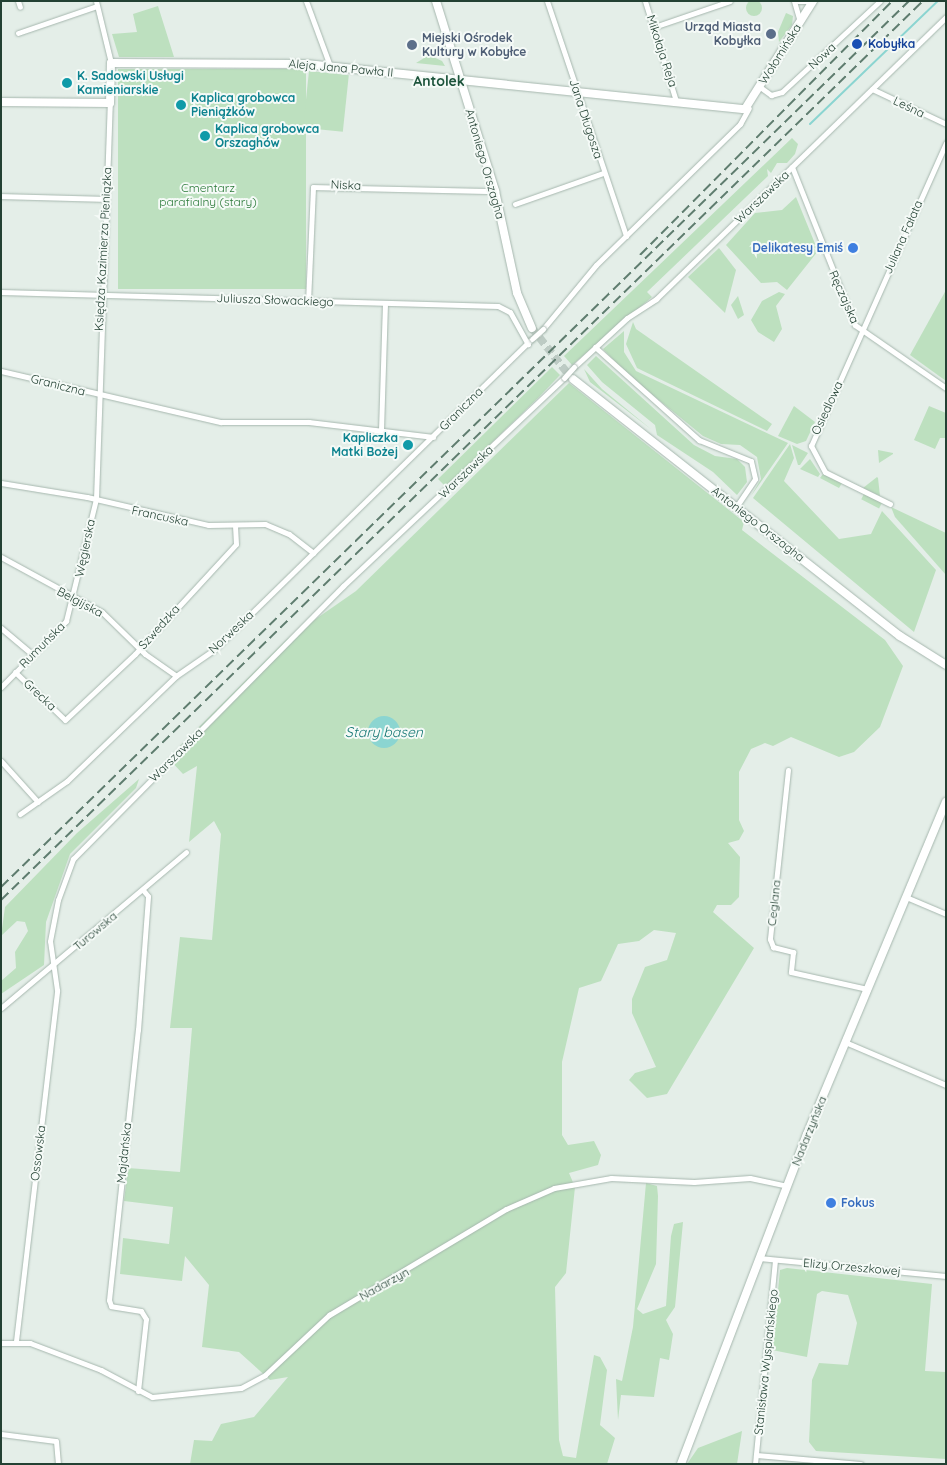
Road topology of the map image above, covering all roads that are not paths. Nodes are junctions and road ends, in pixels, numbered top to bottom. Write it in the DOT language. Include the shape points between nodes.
graph roads {
  1 [pos="18,1"];
  2 [pos="306,1"];
  3 [pos="548,1"];
  4 [pos="645,1"];
  5 [pos="730,1"];
  6 [pos="796,1"];
  7 [pos="812,1"];
  8 [pos="880,1"];
  9 [pos="438,2"];
  10 [pos="96,4"];
  11 [pos="20,7"];
  12 [pos="946,17"];
  13 [pos="800,23"];
  14 [pos="654,27"];
  15 [pos="18,33"];
  16 [pos="111,63"];
  17 [pos="330,66"];
  18 [pos="462,79"];
  19 [pos="760,87"];
  20 [pos="872,89"];
  21 [pos="577,91"];
  22 [pos="676,100"];
  23 [pos="1,102"];
  24 [pos="110,104"];
  25 [pos="749,108"];
  26 [pos="946,124"];
  27 [pos="946,143"];
  28 [pos="792,167"];
  29 [pos="603,174"];
  30 [pos="495,191"];
  31 [pos="1,196"];
  32 [pos="106,199"];
  33 [pos="515,204"];
  34 [pos="626,236"];
  35 [pos="1,292"];
  36 [pos="101,295"];
  37 [pos="308,302"];
  38 [pos="385,303"];
  39 [pos="532,328"];
  40 [pos="862,331"];
  41 [pos="528,344"];
  42 [pos="594,347"];
  43 [pos="1,371"];
  44 [pos="573,379"];
  45 [pos="946,388"];
  46 [pos="96,395"];
  47 [pos="381,430"];
  48 [pos="433,437"];
  49 [pos="1,483"];
  50 [pos="96,499"];
  51 [pos="890,504"];
  52 [pos="736,507"];
  53 [pos="235,525"];
  54 [pos="313,553"];
  55 [pos="1,557"];
  56 [pos="74,597"];
  57 [pos="1,628"];
  58 [pos="139,648"];
  59 [pos="32,654"];
  60 [pos="946,665"];
  61 [pos="15,672"];
  62 [pos="176,676"];
  63 [pos="1,678"];
  64 [pos="6,682"];
  65 [pos="1,687"];
  66 [pos="65,720"];
  67 [pos="1,762"];
  68 [pos="788,770"];
  69 [pos="38,802"];
  70 [pos="946,802"];
  71 [pos="20,814"];
  72 [pos="186,852"];
  73 [pos="143,890"];
  74 [pos="906,897"];
  75 [pos="946,914"];
  76 [pos="52,965"];
  77 [pos="867,990"];
  78 [pos="1,1008"];
  79 [pos="845,1042"];
  80 [pos="946,1085"];
  81 [pos="787,1186"];
  82 [pos="759,1258"];
  83 [pos="775,1260"];
  84 [pos="946,1276"];
  85 [pos="16,1341"];
  86 [pos="1,1343"];
  87 [pos="138,1391"];
  88 [pos="1,1434"];
  89 [pos="756,1455"];
  90 [pos="58,1464"];
  91 [pos="680,1464"];
  92 [pos="755,1464"];
  93 [pos="861,1464"];
  1 -- 11 [label="street"];
  2 -- 17 [label="street"];
  3 -- 21 [label="street, Jana Długosza"];
  4 -- 14 [label="street, Mikołaja Reja"];
  5 -- 14 [label="street"];
  6 -- 7 [label="street"];
  6 -- 13 [label="street"];
  7 -- 13 [label="street, Wołomińska"];
  8 -- 19 [label="street, Nowa" via="782,92 771,95"];
  9 -- 18 [label="street, Antoniego Orszagha"];
  10 -- 15 [label="street"];
  10 -- 16 [label="street, Księdza Kazimierza Pieniążka"];
  12 -- 20 [label="street, Warszawska"];
  13 -- 19 [label="street, Wołomińska"];
  14 -- 22 [label="street, Mikołaja Reja"];
  16 -- 17 [label="street, Aleja Jana Pawła II"];
  16 -- 24 [label="street, Księdza Kazimierza Pieniążka"];
  17 -- 18 [label="street, Aleja Jana Pawła II"];
  18 -- 21 [label="street, Aleja Jana Pawła II"];
  18 -- 30 [label="street, Antoniego Orszagha"];
  19 -- 25 [label="street, Wołomińska"];
  20 -- 26 [label="street, Leśna"];
  20 -- 28 [label="street, Warszawska"];
  21 -- 22 [label="street, Aleja Jana Pawła II"];
  21 -- 29 [label="street, Jana Długosza"];
  22 -- 25 [label="street, Aleja Jana Pawła II"];
  23 -- 24 [label="street"];
  24 -- 32 [label="street, Księdza Kazimierza Pieniążka"];
  25 -- 34 [label="street, Graniczna" via="740,124"];
  27 -- 40 [label="street, Juliana Fałata"];
  28 -- 40 [label="street, Ręczajska" via="851,318"];
  28 -- 42 [label="street, Warszawska" via="656,299"];
  29 -- 33 [label="street"];
  29 -- 34 [label="street, Jana Długosza"];
  30 -- 37 [label="street, Niska" via="313,187"];
  30 -- 39 [label="street, Antoniego Orszagha" via="510,270"];
  31 -- 32 [label="street"];
  32 -- 36 [label="street, Księdza Kazimierza Pieniążka"];
  34 -- 41 [label="street, Graniczna, bridge"];
  35 -- 36 [label="street, Juliusza Słowackiego"];
  36 -- 37 [label="street, Juliusza Słowackiego"];
  36 -- 46 [label="street, Księdza Kazimierza Pieniążka"];
  37 -- 38 [label="street, Juliusza Słowackiego"];
  38 -- 41 [label="street, Juliusza Słowackiego" via="503,307"];
  38 -- 47 [label="street"];
  40 -- 45 [label="street, Ręczajska"];
  40 -- 51 [label="street, Osiedlowa" via="815,432 812,451 825,472"];
  41 -- 48 [label="street, Graniczna"];
  42 -- 52 [label="street" via="699,440 751,461 755,479"];
  42 -- 76 [label="street, Warszawska, bridge" via="349,580 89,838 73,859 58,900 50,941"];
  43 -- 46 [label="street, Graniczna"];
  44 -- 52 [label="street, Antoniego Orszagha"];
  46 -- 47 [label="street, Graniczna" via="239,424 308,422"];
  46 -- 50 [label="street, Księdza Kazimierza Pieniążka"];
  47 -- 48 [label="street, Graniczna"];
  48 -- 54 [label="street, Norweska"];
  49 -- 50 [label="street, Francuska"];
  50 -- 53 [label="street, Francuska" via="184,521"];
  50 -- 56 [label="street, Węgierska"];
  52 -- 60 [label="street, Antoniego Orszagha" via="900,636"];
  53 -- 54 [label="street, Francuska" via="265,524 289,534"];
  53 -- 58 [label="street, Szwedzka" via="236,544"];
  54 -- 62 [label="street, Norweska" via="214,649"];
  55 -- 56 [label="street, Belgijska"];
  56 -- 58 [label="street, Belgijska" via="102,612"];
  56 -- 59 [label="street, Rumuńska" via="66,621"];
  57 -- 59 [label="street"];
  58 -- 62 [label="street, Belgijska"];
  58 -- 66 [label="street, Szwedzka"];
  59 -- 61 [label="street, Rumuńska"];
  61 -- 64 [label="street, Rumuńska"];
  61 -- 66 [label="street, Grecka"];
  62 -- 69 [label="street, Norweska" via="113,740"];
  63 -- 64 [label="street"];
  64 -- 65 [label="street, Rumuńska"];
  67 -- 69 [label="street"];
  68 -- 77 [label="street, Ceglana" via="770,939 773,947 793,952 791,972"];
  69 -- 71 [label="street, Norweska"];
  70 -- 74 [label="street, Nadarzyńska"];
  72 -- 73 [label="street, Turowska"];
  73 -- 76 [label="street, Turowska"];
  73 -- 87 [label="street, Majdańska" via="148,896 138,1030 109,1300 111,1306 141,1312 146,1319"];
  74 -- 75 [label="street"];
  74 -- 77 [label="street, Nadarzyńska"];
  76 -- 78 [label="street, Turowska"];
  76 -- 85 [label="street, Ossowska" via="57,990"];
  77 -- 79 [label="street, Nadarzyńska"];
  79 -- 80 [label="street"];
  79 -- 81 [label="street, Nadarzyńska"];
  81 -- 82 [label="street, Nadarzyńska"];
  81 -- 87 [label="street, Nadarzyn" via="750,1178 694,1182 612,1178 554,1188 506,1210 329,1316 254,1382 241,1388 168,1398"];
  82 -- 83 [label="street, Elizy Orzeszkowej"];
  82 -- 91 [label="street, Nadarzyńska"];
  83 -- 84 [label="street, Elizy Orzeszkowej"];
  83 -- 89 [label="street, Stanisława Wyspiańskiego"];
  85 -- 86 [label="street, Nadarzyn"];
  85 -- 87 [label="street, Nadarzyn" via="101,1370"];
  88 -- 90 [label="street" via="56,1441"];
  89 -- 92 [label="street, Stanisława Wyspiańskiego"];
  89 -- 93 [label="street"];
}
